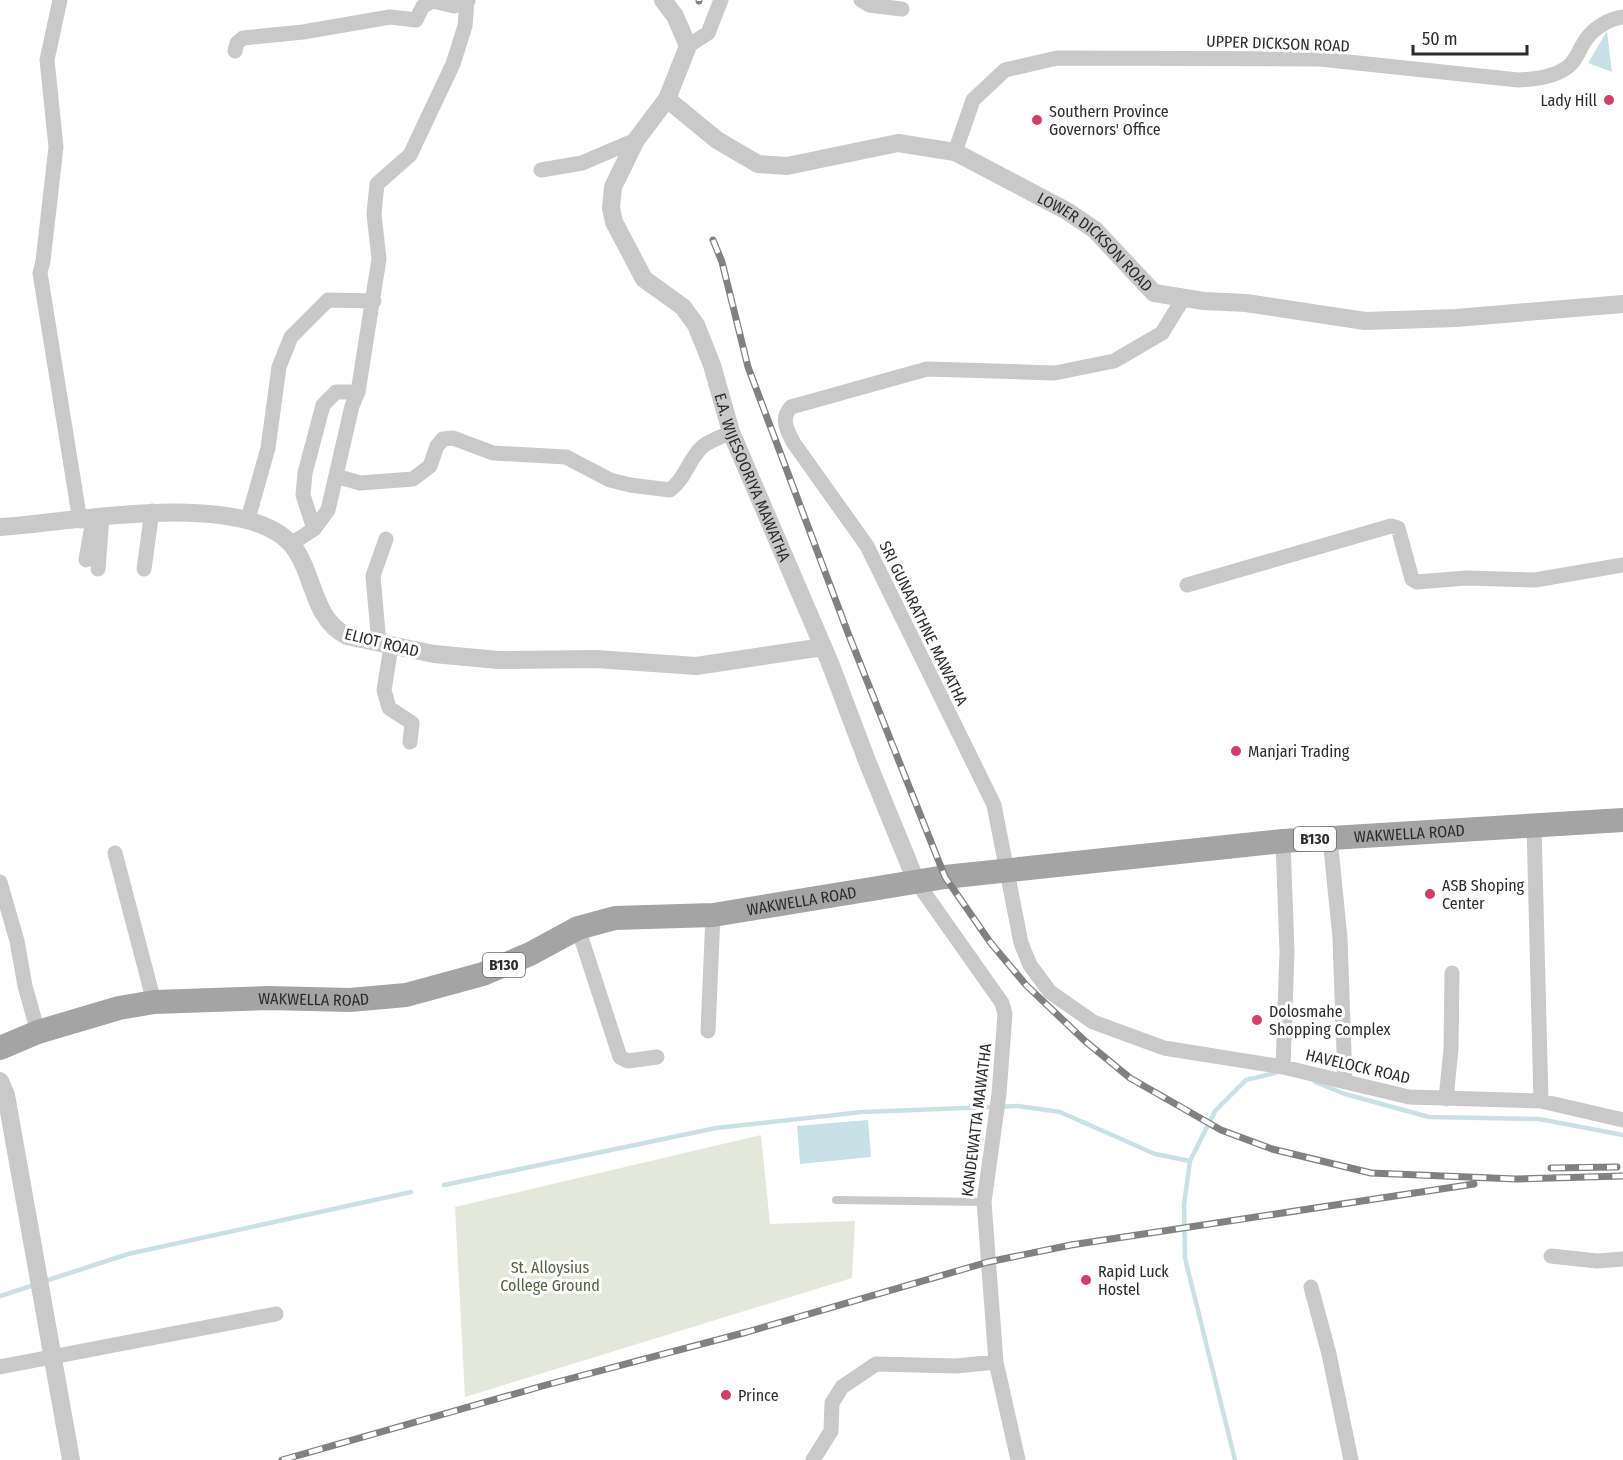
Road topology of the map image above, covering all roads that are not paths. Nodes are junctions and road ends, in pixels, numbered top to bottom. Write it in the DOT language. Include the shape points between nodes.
graph roads {
  1 [pos="60,0"];
  2 [pos="663,0"];
  3 [pos="721,0"];
  4 [pos="861,0"];
  5 [pos="467,1"];
  6 [pos="902,9"];
  7 [pos="1623,17"];
  8 [pos="688,46"];
  9 [pos="235,51"];
  10 [pos="668,99"];
  11 [pos="636,140"];
  12 [pos="955,152"];
  13 [pos="542,170"];
  14 [pos="1183,298"];
  15 [pos="374,302"];
  16 [pos="1623,304"];
  17 [pos="358,392"];
  18 [pos="731,432"];
  19 [pos="336,476"];
  20 [pos="152,511"];
  21 [pos="91,519"];
  22 [pos="248,519"];
  23 [pos="0,527"];
  24 [pos="314,530"];
  25 [pos="386,539"];
  26 [pos="291,544"];
  27 [pos="92,564"];
  28 [pos="1623,565"];
  29 [pos="144,569"];
  30 [pos="1187,585"];
  31 [pos="385,645"];
  32 [pos="823,647"];
  33 [pos="410,742"];
  34 [pos="1623,820"];
  35 [pos="1534,825"];
  36 [pos="1330,838"];
  37 [pos="1283,842"];
  38 [pos="115,853"];
  39 [pos="1007,871"];
  40 [pos="916,881"];
  41 [pos="0,882"];
  42 [pos="713,915"];
  43 [pos="578,928"];
  44 [pos="1452,973"];
  45 [pos="154,1002"];
  46 [pos="708,1031"];
  47 [pos="38,1032"];
  48 [pos="0,1048"];
  49 [pos="657,1057"];
  50 [pos="1282,1067"];
  51 [pos="0,1081"];
  52 [pos="1345,1082"];
  53 [pos="1446,1099"];
  54 [pos="1542,1101"];
  55 [pos="1623,1120"];
  56 [pos="837,1200"];
  57 [pos="984,1202"];
  58 [pos="1551,1256"];
  59 [pos="1623,1259"];
  60 [pos="1311,1287"];
  61 [pos="276,1314"];
  62 [pos="52,1355"];
  63 [pos="996,1362"];
  64 [pos="0,1366"];
  65 [pos="71,1460"];
  66 [pos="813,1460"];
  67 [pos="1018,1460"];
  68 [pos="1351,1460"];
  1 -- 21 [label="street" via="47,60 56,147 40,273"];
  2 -- 8 [label="street"];
  3 -- 8 [label="street" via="708,33"];
  4 -- 6 [label="street" via="869,5"];
  5 -- 9 [label="street" via="454,6 433,1 423,6 416,20 390,17 243,38"];
  5 -- 15 [label="street" via="465,26 453,64 410,154 377,184 374,214 379,259"];
  7 -- 12 [label="street, UPPER DICKSON ROAD" via="1612,18 1585,39 1578,56 1565,70 1544,78 1518,80 1320,59 1057,58 1005,70 973,100"];
  8 -- 10 [label="street, E.A. WIJESOORIYA MAWATHA"];
  10 -- 11 [label="street, E.A. WIJESOORIYA MAWATHA"];
  10 -- 12 [label="street, LOWER DICKSON ROAD" via="717,140 758,164 787,166 898,143"];
  11 -- 13 [label="street" via="582,163"];
  11 -- 18 [label="street, E.A. WIJESOORIYA MAWATHA" via="613,187 614,222 644,279 683,307 696,325 712,364"];
  12 -- 14 [label="street, LOWER DICKSON ROAD" via="1095,230 1154,293"];
  14 -- 16 [label="street, LOWER DICKSON ROAD" via="1365,321"];
  14 -- 39 [label="street, SRI GUNARATHNE MAWATHA" via="1162,333 1114,361 1055,373 927,369 791,407 785,414 784,423 793,442 867,546 994,805"];
  15 -- 17 [label="street"];
  15 -- 22 [label="street" via="328,300 291,337 279,367 268,448"];
  17 -- 19 [label="street"];
  17 -- 24 [label="street" via="336,392 323,405 303,495"];
  18 -- 19 [label="street" via="702,447 681,482 670,489 610,480 566,458 493,453 453,438 443,439 430,466 413,479 360,483"];
  18 -- 32 [label="street, E.A. WIJESOORIYA MAWATHA"];
  19 -- 24 [label="street" via="328,510"];
  20 -- 21 [label="street, ELIOT ROAD"];
  20 -- 22 [label="street, ELIOT ROAD"];
  20 -- 29 [label="street"];
  21 -- 23 [label="street, ELIOT ROAD"];
  21 -- 27 [label="street"];
  22 -- 26 [label="street, ELIOT ROAD"];
  24 -- 26 [label="street"];
  25 -- 31 [label="street" via="373,576"];
  26 -- 31 [label="street, ELIOT ROAD" via="335,630"];
  28 -- 30 [label="street" via="1535,580 1466,578 1417,582 1412,579 1398,528 1391,526"];
  31 -- 32 [label="street, ELIOT ROAD" via="498,660 596,659 696,666"];
  31 -- 33 [label="street" via="384,690 389,708 412,723"];
  32 -- 40 [label="street, E.A. WIJESOORIYA MAWATHA"];
  34 -- 35 [label="main road, WAKWELLA ROAD / B130"];
  35 -- 36 [label="main road, WAKWELLA ROAD / B130"];
  35 -- 54 [label="street"];
  36 -- 37 [label="main road, WAKWELLA ROAD / B130"];
  36 -- 52 [label="street" via="1340,938"];
  37 -- 39 [label="main road, WAKWELLA ROAD / B130"];
  37 -- 50 [label="street" via="1287,952"];
  38 -- 45 [label="street"];
  39 -- 40 [label="main road, WAKWELLA ROAD / B130"];
  39 -- 50 [label="street, HAVELOCK ROAD" via="1021,944 1030,965 1050,992 1093,1022 1164,1048"];
  40 -- 42 [label="main road, WAKWELLA ROAD / B130"];
  40 -- 57 [label="street, KANDEWATTA MAWATHA" via="1002,1003 1005,1027 999,1094"];
  41 -- 47 [label="street"];
  42 -- 43 [label="main road, WAKWELLA ROAD / B130" via="615,918"];
  42 -- 46 [label="street"];
  43 -- 45 [label="main road, WAKWELLA ROAD / B130" via="483,974 406,995 350,1000"];
  43 -- 49 [label="street" via="620,1057 628,1061"];
  44 -- 53 [label="street"];
  45 -- 47 [label="main road, WAKWELLA ROAD / B130"];
  47 -- 48 [label="main road, WAKWELLA ROAD / B130"];
  50 -- 52 [label="street, HAVELOCK ROAD"];
  51 -- 62 [label="street" via="6,1095"];
  52 -- 53 [label="street, HAVELOCK ROAD" via="1409,1097"];
  53 -- 54 [label="street, HAVELOCK ROAD"];
  54 -- 55 [label="street, HAVELOCK ROAD"];
  56 -- 57 [label="lane"];
  57 -- 63 [label="street, KANDEWATTA MAWATHA"];
  58 -- 59 [label="street" via="1597,1261"];
  60 -- 68 [label="street"];
  61 -- 62 [label="street"];
  62 -- 64 [label="street"];
  62 -- 65 [label="street"];
  63 -- 66 [label="street" via="956,1366 876,1364 842,1387 832,1403 831,1431"];
  63 -- 67 [label="street, KANDEWATTA MAWATHA"];
}
